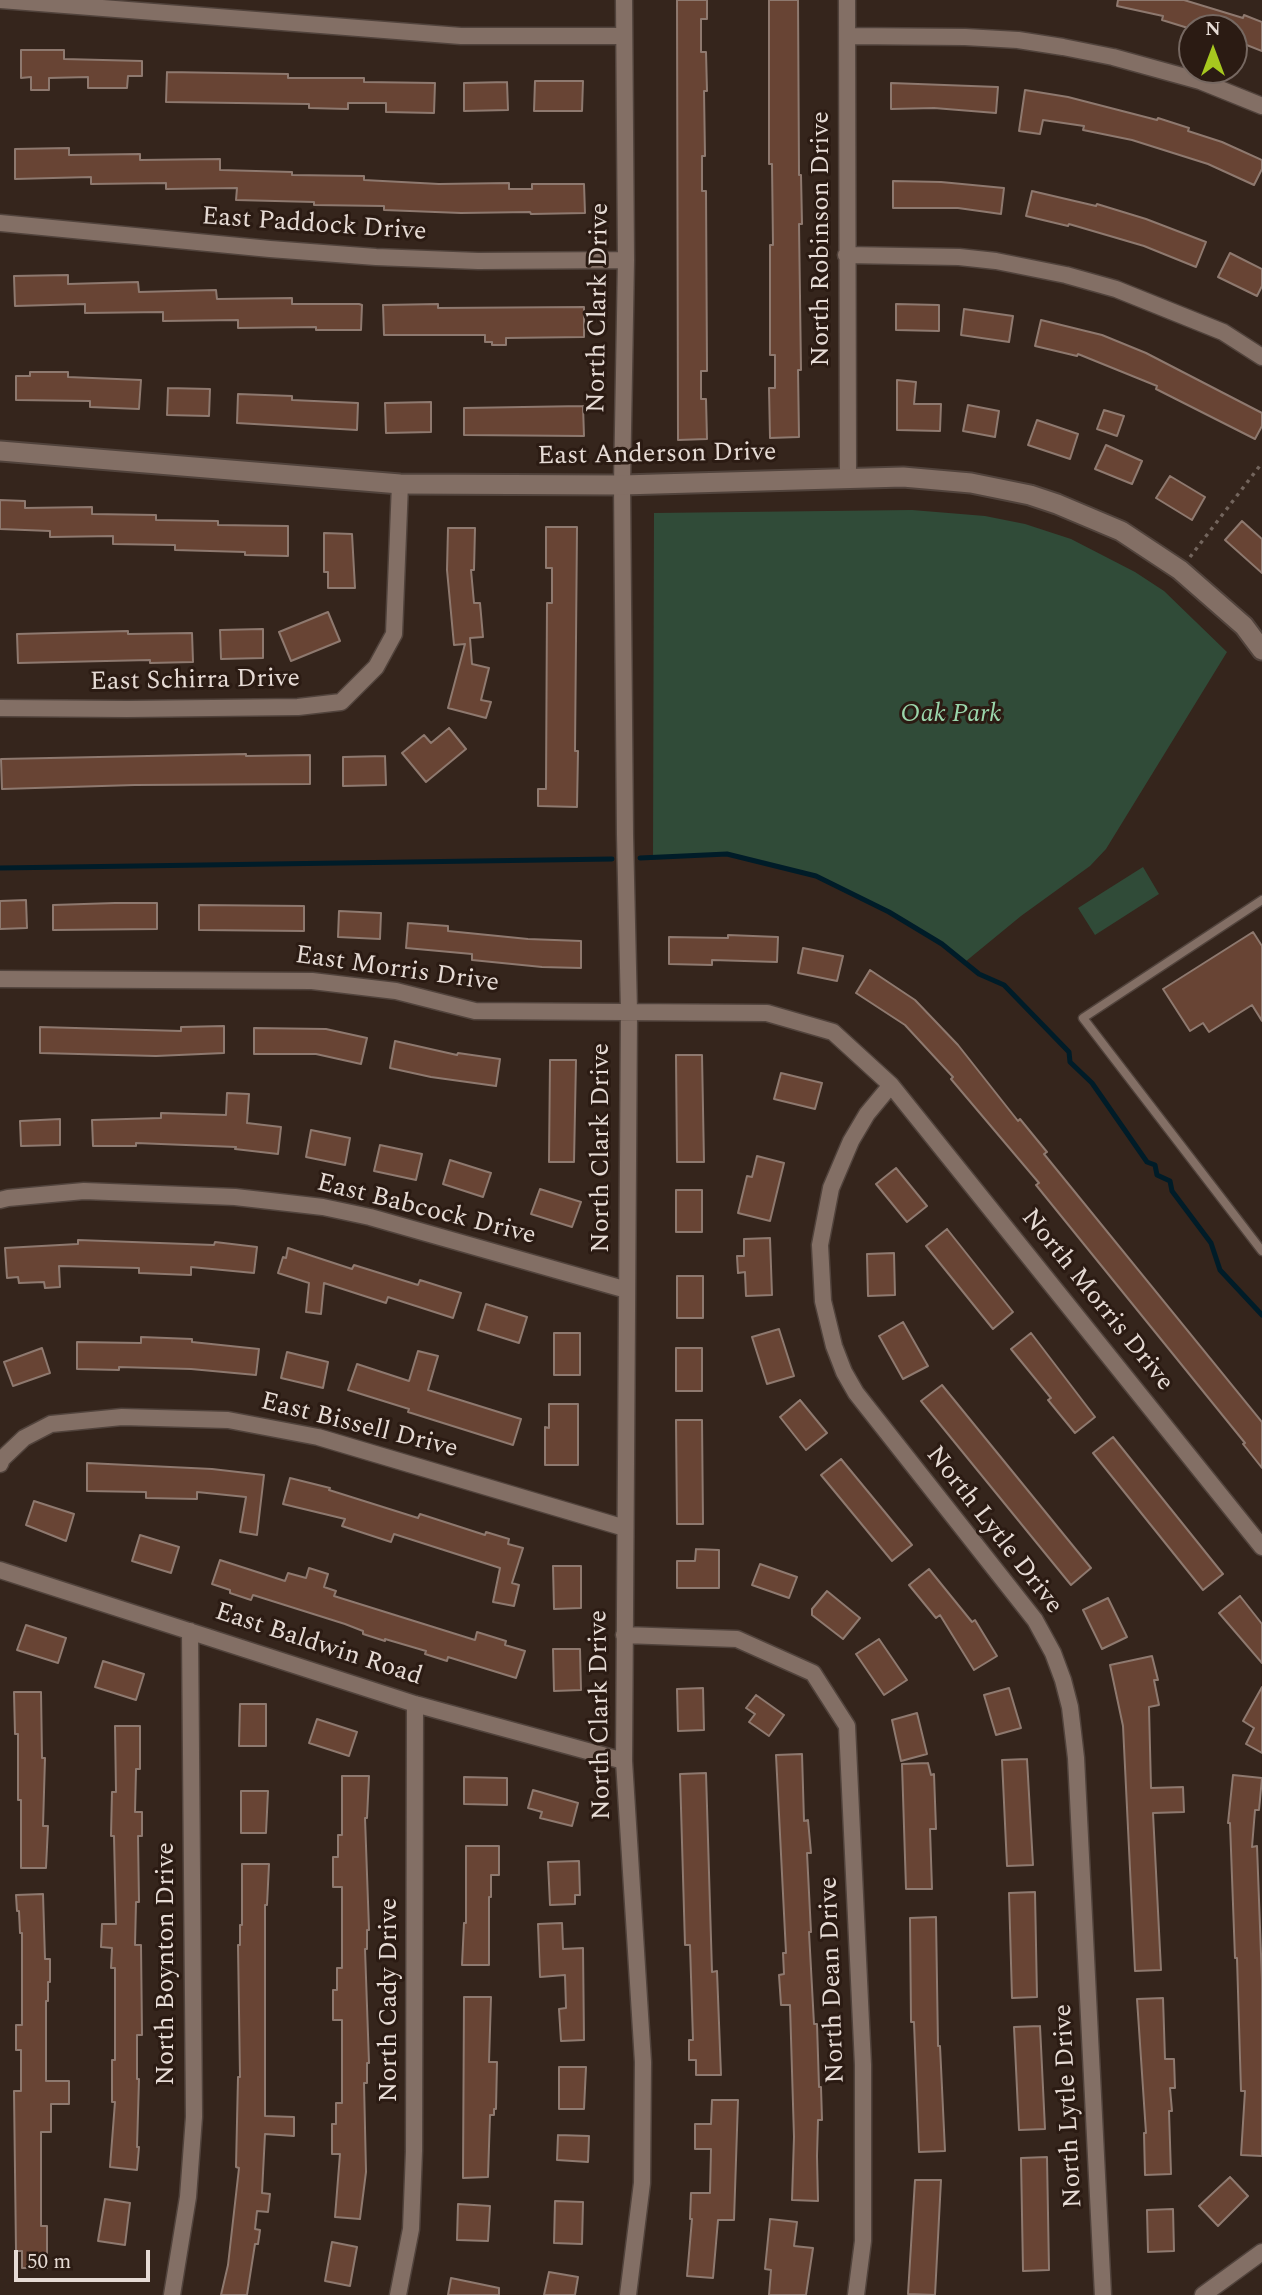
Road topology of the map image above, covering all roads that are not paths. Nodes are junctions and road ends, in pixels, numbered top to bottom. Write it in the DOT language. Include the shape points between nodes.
graph roads {
  1 [pos="0,0"];
  2 [pos="624,0"];
  3 [pos="847,0"];
  4 [pos="624,36"];
  5 [pos="847,36"];
  6 [pos="1262,106"];
  7 [pos="0,223"];
  8 [pos="846,255"];
  9 [pos="626,260"];
  10 [pos="1262,357"];
  11 [pos="0,450"];
  12 [pos="848,478"];
  13 [pos="400,484"];
  14 [pos="622,485"];
  15 [pos="1262,650"];
  16 [pos="0,708"];
  17 [pos="1262,900"];
  18 [pos="0,979"];
  19 [pos="629,1012"];
  20 [pos="891,1085"];
  21 [pos="0,1200"];
  22 [pos="1262,1251"];
  23 [pos="627,1290"];
  24 [pos="1,1462"];
  25 [pos="625,1528"];
  26 [pos="1262,1547"];
  27 [pos="0,1570"];
  28 [pos="190,1631"];
  29 [pos="624,1635"];
  30 [pos="415,1704"];
  31 [pos="624,1760"];
  32 [pos="1262,2252"];
  33 [pos="172,2295"];
  34 [pos="398,2295"];
  35 [pos="628,2295"];
  36 [pos="856,2295"];
  37 [pos="1103,2295"];
  38 [pos="1203,2295"];
  1 -- 4 [label="street" via="461,36"];
  2 -- 4 [label="street, North Clark Drive"];
  3 -- 5 [label="street, North Robinson Drive"];
  4 -- 9 [label="street, North Clark Drive"];
  5 -- 6 [label="street" via="965,37 1063,47 1200,81"];
  5 -- 8 [label="street, North Robinson Drive"];
  7 -- 9 [label="street, East Paddock Drive" via="376,257"];
  8 -- 10 [label="street" via="959,257 1066,275 1116,289 1223,332"];
  8 -- 12 [label="street, North Robinson Drive"];
  9 -- 14 [label="street, North Clark Drive"];
  11 -- 13 [label="street, East Anderson Drive"];
  12 -- 14 [label="street, East Anderson Drive"];
  12 -- 15 [label="street, East Anderson Drive" via="971,483 1065,507 1121,531 1180,570 1244,626"];
  13 -- 14 [label="street, East Anderson Drive"];
  13 -- 16 [label="street, East Schirra Drive" via="394,634 376,667 341,702 298,707"];
  14 -- 19 [label="street, North Clark Drive"];
  17 -- 22 [label="lane" via="1083,1018"];
  18 -- 19 [label="street, East Morris Drive" via="295,980 396,991 475,1011"];
  19 -- 20 [label="street, East Morris Drive" via="766,1013 833,1032"];
  19 -- 23 [label="street, North Clark Drive"];
  20 -- 26 [label="street, North Morris Drive"];
  20 -- 37 [label="street, North Lytle Drive" via="851,1141 831,1188 820,1245 823,1301 834,1346 856,1393 1035,1620 1067,1693 1076,1758"];
  21 -- 23 [label="street, East Babcock Drive" via="84,1191 236,1197 323,1207"];
  23 -- 25 [label="street, North Clark Drive"];
  24 -- 25 [label="street, East Bissell Drive" via="24,1438 51,1424 122,1417 229,1420 318,1437"];
  25 -- 29 [label="street, North Clark Drive"];
  27 -- 28 [label="street, East Baldwin Road"];
  28 -- 30 [label="street, East Baldwin Road"];
  28 -- 33 [label="street, North Boynton Drive" via="194,2117 188,2197"];
  29 -- 31 [label="street, North Clark Drive"];
  29 -- 36 [label="street, North Dean Drive" via="737,1639 813,1673 847,1726 863,2065 863,2241"];
  30 -- 31 [label="street, East Baldwin Road"];
  30 -- 34 [label="street, North Cady Drive" via="414,2151 411,2229"];
  31 -- 35 [label="street, North Clark Drive" via="643,2062 642,2183"];
  32 -- 38 [label="street"];
}
